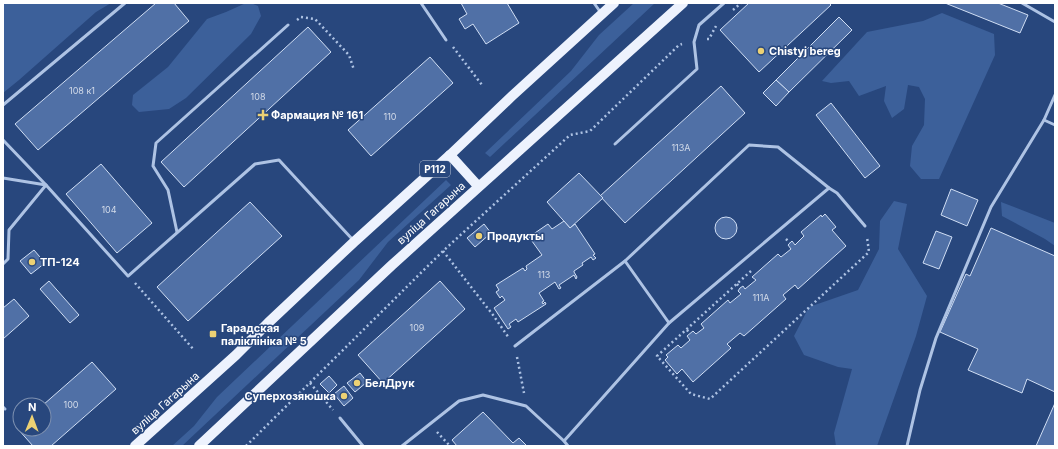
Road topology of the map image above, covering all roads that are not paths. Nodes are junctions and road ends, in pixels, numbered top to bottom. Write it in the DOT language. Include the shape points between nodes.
graph roads {
  1 [pos="125,3"];
  2 [pos="421,3"];
  3 [pos="594,3"];
  4 [pos="614,3"];
  5 [pos="682,3"];
  6 [pos="724,3"];
  7 [pos="1022,3"];
  8 [pos="602,14"];
  9 [pos="1055,22"];
  10 [pos="288,25"];
  11 [pos="446,40"];
  12 [pos="1055,95"];
  13 [pos="3,105"];
  14 [pos="1044,120"];
  15 [pos="1055,125"];
  16 [pos="3,140"];
  17 [pos="615,144"];
  18 [pos="450,155"];
  19 [pos="3,178"];
  20 [pos="46,185"];
  21 [pos="478,186"];
  22 [pos="829,188"];
  23 [pos="865,226"];
  24 [pos="177,232"];
  25 [pos="354,242"];
  26 [pos="625,261"];
  27 [pos="3,264"];
  28 [pos="669,323"];
  29 [pos="515,346"];
  30 [pos="340,418"];
  31 [pos="564,441"];
  32 [pos="135,446"];
  33 [pos="199,446"];
  34 [pos="363,446"];
  35 [pos="402,446"];
  36 [pos="568,446"];
  37 [pos="907,446"];
  1 -- 13 [label="lane"];
  2 -- 11 [label="lane"];
  3 -- 8 [label="lane"];
  4 -- 8 [label="main road, вуліца Гагарына / Р112"];
  5 -- 21 [label="main road, вуліца Гагарына"];
  6 -- 17 [label="lane" via="699,25 694,42 697,69"];
  7 -- 9 [label="lane"];
  8 -- 18 [label="main road, вуліца Гагарына / Р112"];
  10 -- 24 [label="lane" via="156,143 153,166 168,190"];
  12 -- 14 [label="lane"];
  14 -- 15 [label="lane"];
  14 -- 37 [label="lane" via="991,207 936,338"];
  16 -- 20 [label="lane"];
  18 -- 21 [label="main road"];
  18 -- 25 [label="main road, вуліца Гагарына / Р112"];
  19 -- 20 [label="lane"];
  20 -- 24 [label="lane" via="128,276"];
  20 -- 27 [label="lane" via="9,230 8,259"];
  21 -- 33 [label="main road, вуліца Гагарына"];
  22 -- 23 [label="lane" via="837,193"];
  22 -- 26 [label="lane" via="778,147 750,145"];
  22 -- 28 [label="lane"];
  24 -- 25 [label="lane" via="255,164 279,160"];
  25 -- 32 [label="main road, вуліца Гагарына / Р112" via="236,355"];
  26 -- 28 [label="lane"];
  26 -- 29 [label="lane"];
  28 -- 31 [label="lane"];
  30 -- 34 [label="lane"];
  31 -- 35 [label="lane" via="526,406 483,395 459,401"];
  31 -- 36 [label="lane"];
}
